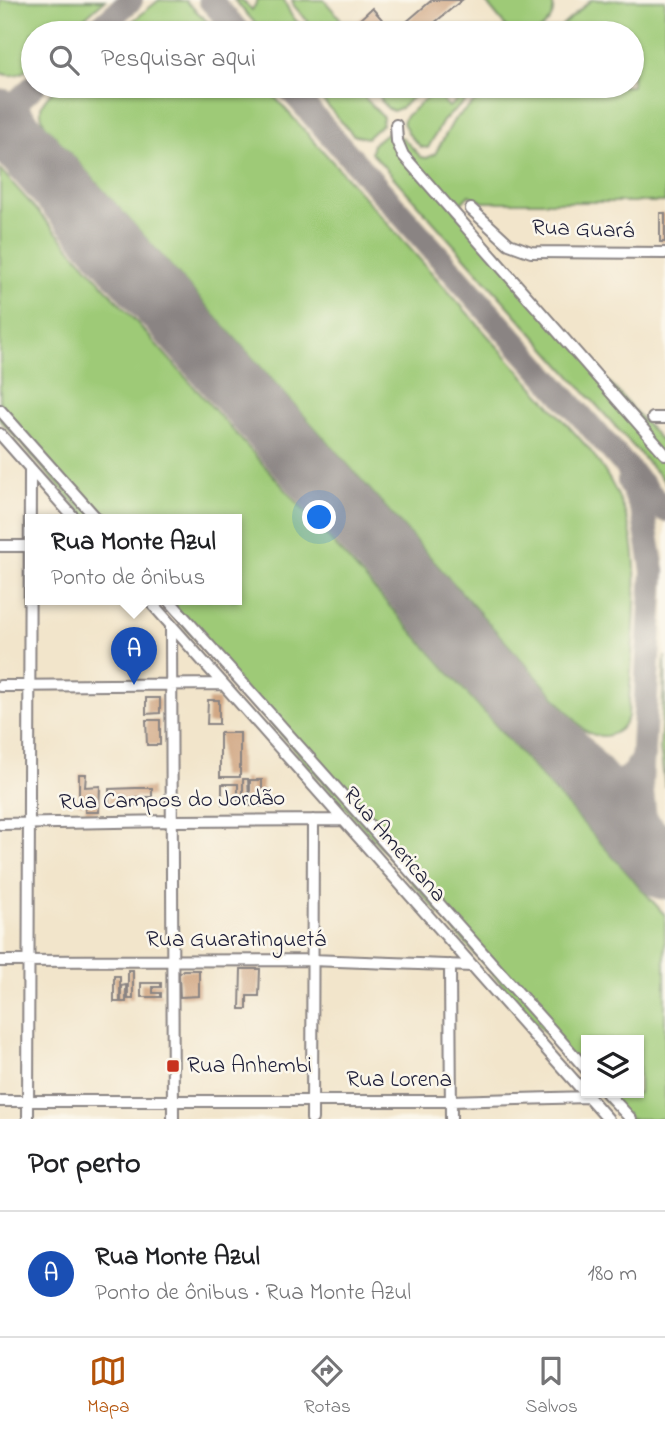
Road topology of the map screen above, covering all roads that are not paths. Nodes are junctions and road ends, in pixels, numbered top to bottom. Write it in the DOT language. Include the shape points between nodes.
graph roads {
  1 [pos="396,125"];
  2 [pos="471,209"];
  3 [pos="665,253"];
  4 [pos="0,411"];
  5 [pos="653,418"];
  6 [pos="665,418"];
  7 [pos="0,433"];
  8 [pos="665,454"];
  9 [pos="30,469"];
  10 [pos="30,514"];
  11 [pos="70,514"];
  12 [pos="93,514"];
  13 [pos="0,546"];
  14 [pos="25,546"];
  15 [pos="30,605"];
  16 [pos="153,605"];
  17 [pos="173,605"];
  18 [pos="171,625"];
  19 [pos="171,684"];
  20 [pos="223,684"];
  21 [pos="0,686"];
  22 [pos="29,686"];
  23 [pos="313,820"];
  24 [pos="344,820"];
  25 [pos="172,821"];
  26 [pos="0,824"];
  27 [pos="29,824"];
  28 [pos="311,960"];
  29 [pos="0,961"];
  30 [pos="29,961"];
  31 [pos="171,962"];
  32 [pos="450,965"];
  33 [pos="472,965"];
  34 [pos="581,1063"];
  35 [pos="581,1089"];
  36 [pos="581,1097"];
  37 [pos="589,1098"];
  38 [pos="612,1098"];
  39 [pos="29,1100"];
  40 [pos="0,1101"];
  41 [pos="312,1101"];
  42 [pos="451,1101"];
  43 [pos="173,1102"];
  44 [pos="596,1106"];
  45 [pos="28,1119"];
  46 [pos="173,1119"];
  47 [pos="312,1119"];
  48 [pos="451,1119"];
  49 [pos="596,1119"];
  50 [pos="608,1119"];
  51 [pos="631,1119"];
  1 -- 8 [label="street" via="403,155"];
  2 -- 3 [label="street, Rua Guará" via="509,244 531,252"];
  4 -- 12 [label="street"];
  5 -- 6 [label="street"];
  7 -- 9 [label="street"];
  9 -- 10 [label="street"];
  9 -- 11 [label="street"];
  13 -- 14 [label="street"];
  15 -- 22 [label="street"];
  16 -- 18 [label="street, Rua Americana"];
  17 -- 34 [label="street"];
  18 -- 19 [label="street"];
  18 -- 20 [label="street, Rua Americana"];
  19 -- 20 [label="street"];
  19 -- 22 [label="street"];
  19 -- 25 [label="street"];
  20 -- 24 [label="street, Rua Americana"];
  21 -- 22 [label="street"];
  22 -- 27 [label="street"];
  23 -- 24 [label="street, Rua Campos do Jordão"];
  23 -- 25 [label="street, Rua Campos do Jordão"];
  23 -- 28 [label="street"];
  24 -- 33 [label="street, Rua Americana"];
  25 -- 27 [label="street, Rua Campos do Jordão"];
  25 -- 31 [label="street"];
  26 -- 27 [label="street, Rua Campos do Jordão"];
  27 -- 30 [label="street"];
  28 -- 31 [label="street, Rua Guaratinguetá"];
  28 -- 32 [label="street, Rua Guaratinguetá"];
  28 -- 41 [label="street"];
  29 -- 30 [label="street, Rua Guaratinguetá"];
  30 -- 31 [label="street, Rua Guaratinguetá"];
  30 -- 39 [label="street"];
  31 -- 43 [label="street"];
  32 -- 33 [label="street, Rua Guaratinguetá"];
  32 -- 42 [label="street"];
  33 -- 35 [label="street, Rua Americana"];
  36 -- 42 [label="street, Rua Lorena"];
  37 -- 44 [label="street, Rua Americana"];
  38 -- 51 [label="street"];
  39 -- 40 [label="street, Rua Lorena"];
  39 -- 43 [label="street, Rua Lorena"];
  39 -- 45 [label="street"];
  41 -- 42 [label="street, Rua Lorena"];
  41 -- 43 [label="street, Rua Lorena"];
  41 -- 47 [label="street"];
  42 -- 48 [label="street"];
  43 -- 46 [label="street"];
  44 -- 49 [label="street"];
  44 -- 50 [label="street, Rua Americana"];
}
